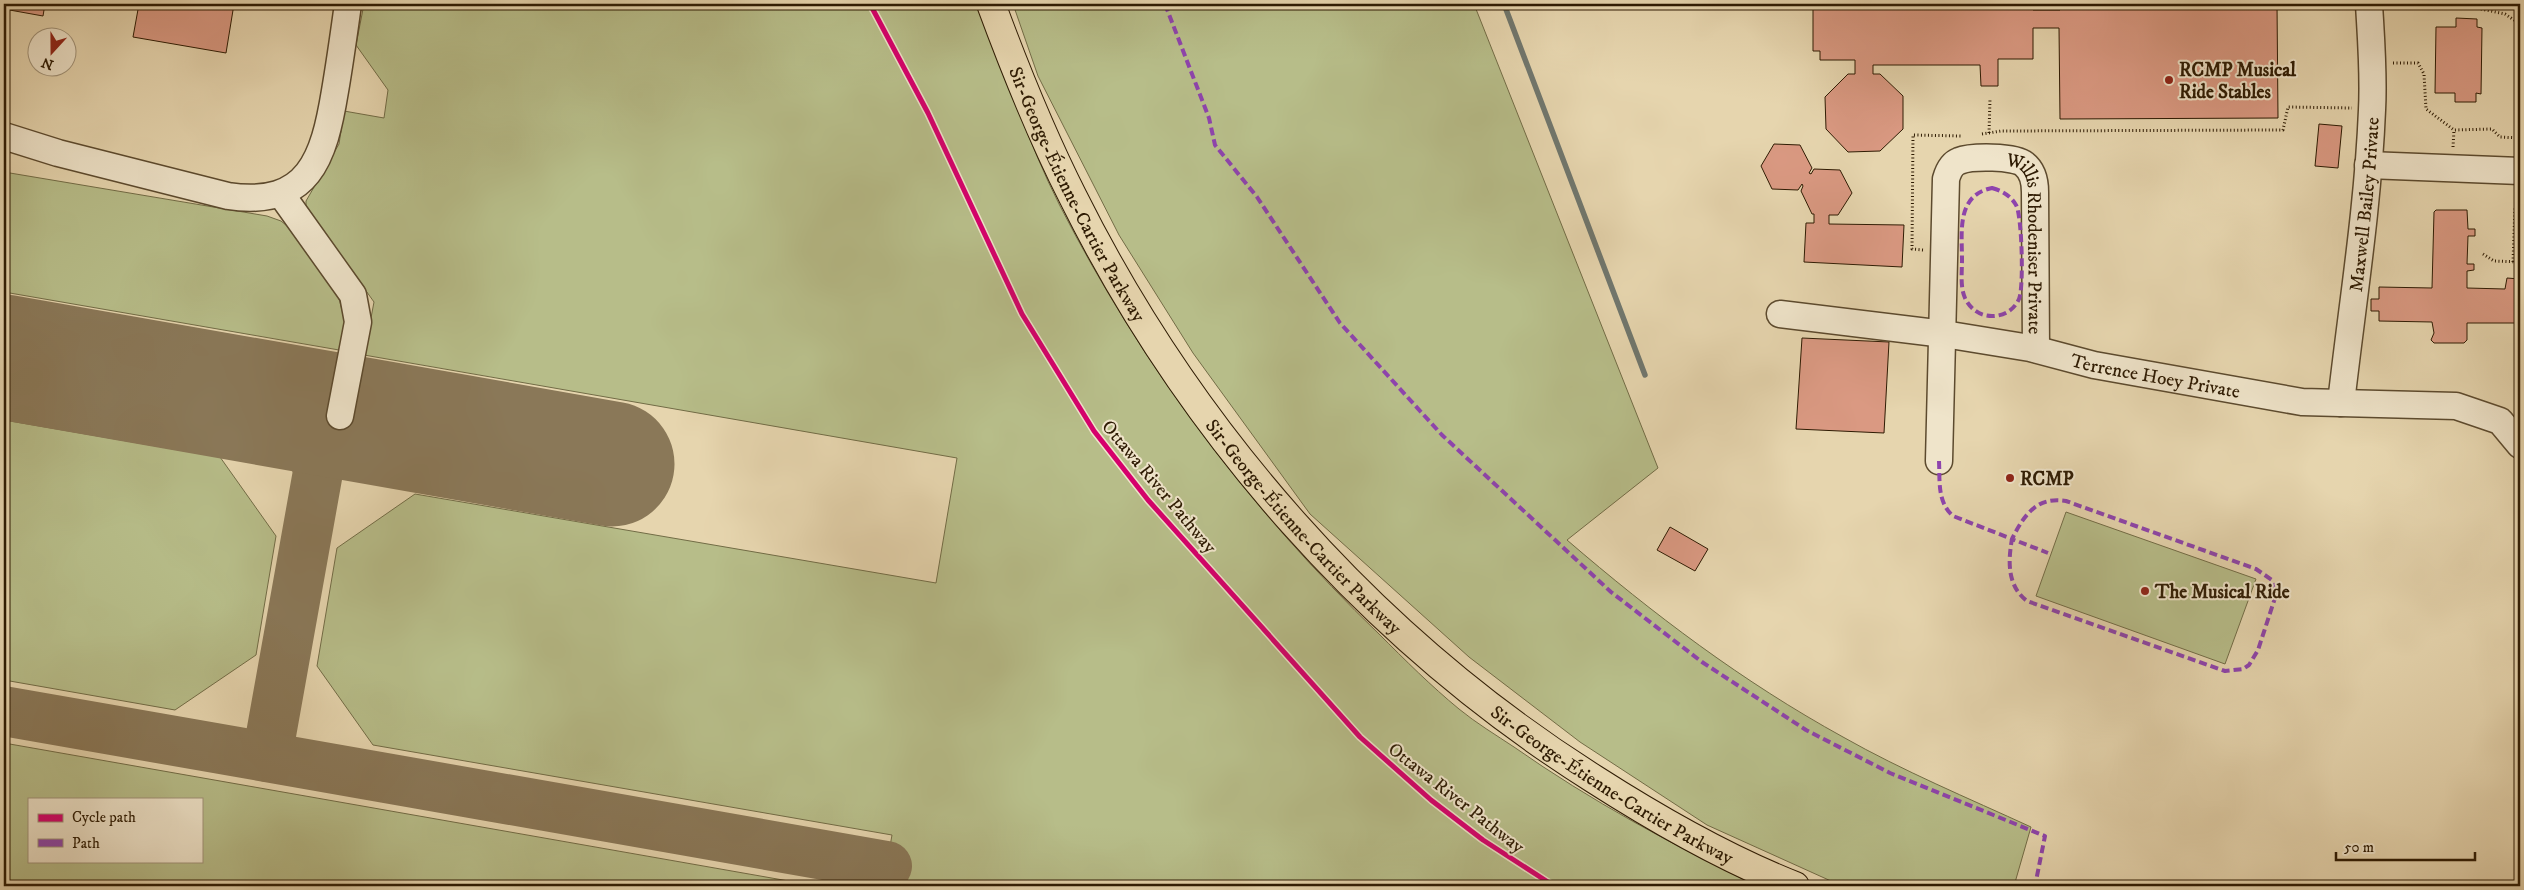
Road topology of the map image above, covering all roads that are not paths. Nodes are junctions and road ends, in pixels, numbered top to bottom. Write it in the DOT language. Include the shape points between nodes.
graph roads {
  1 [pos="348,4"];
  2 [pos="990,4"];
  3 [pos="2369,4"];
  4 [pos="4,136"];
  5 [pos="2368,165"];
  6 [pos="2520,171"];
  7 [pos="280,194"];
  8 [pos="1780,314"];
  9 [pos="1944,334"];
  10 [pos="2036,349"];
  11 [pos="2341,404"];
  12 [pos="340,416"];
  13 [pos="2520,445"];
  14 [pos="1939,461"];
  15 [pos="1795,886"];
  1 -- 7 [label="lane" via="323,149 310,170"];
  2 -- 15 [label="main road, Sir-George-Étienne-Cartier Parkway" via="1056,164 1134,305 1211,421 1314,546 1408,637 1545,747 1656,818"];
  3 -- 5 [label="lane, Maxwell Bailey Private" via="2373,63"];
  4 -- 7 [label="lane" via="228,196 256,199"];
  5 -- 6 [label="lane"];
  5 -- 11 [label="lane, Maxwell Bailey Private"];
  7 -- 12 [label="lane" via="353,295 358,322"];
  8 -- 9 [label="lane, Terrence Hoey Private"];
  9 -- 10 [label="lane, Terrence Hoey Private"];
  9 -- 10 [label="lane, Willis Rhodeniser Private" via="1948,172 1958,161 2019,160 2033,175 2036,192"];
  9 -- 14 [label="lane, Willis Rhodeniser Private"];
  10 -- 11 [label="lane, Terrence Hoey Private" via="2094,366 2302,402"];
  11 -- 13 [label="lane, Terrence Hoey Private" via="2456,406 2500,421"];
}
